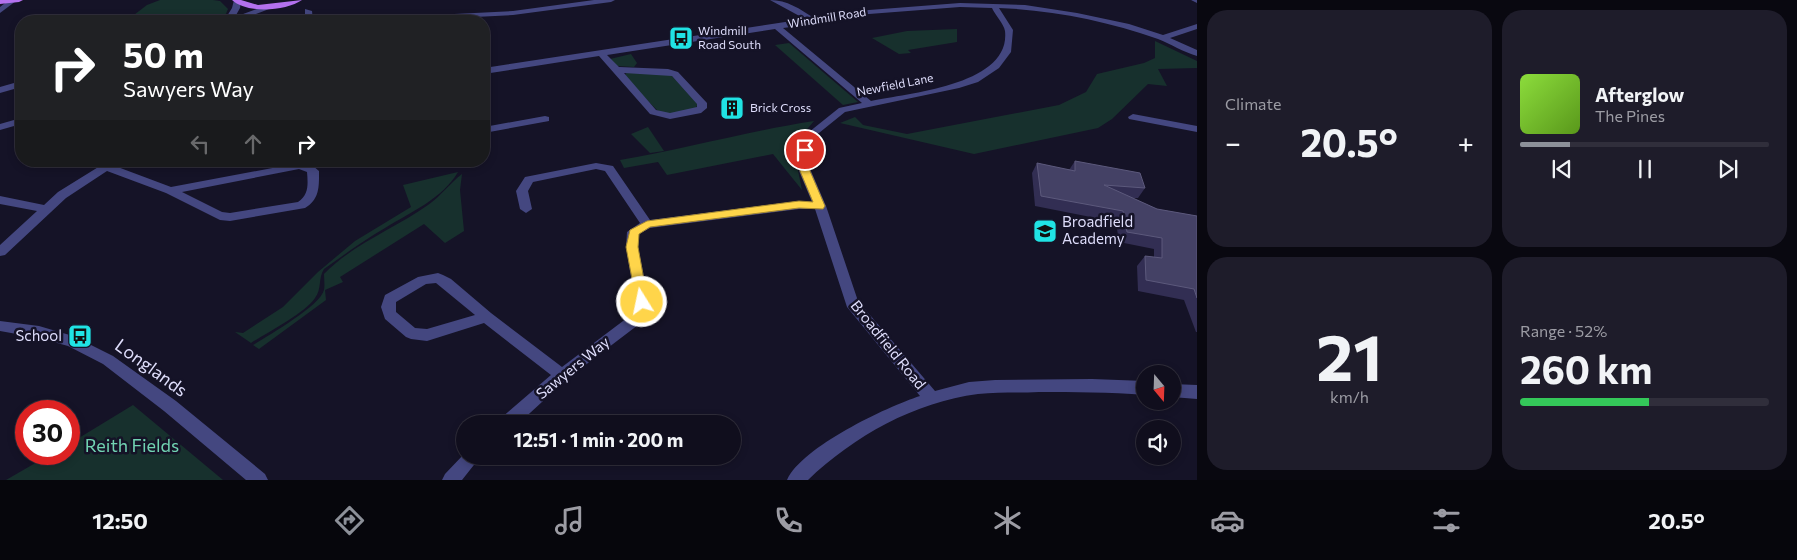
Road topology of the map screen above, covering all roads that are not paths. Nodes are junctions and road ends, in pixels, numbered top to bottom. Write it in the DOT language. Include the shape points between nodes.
graph roads {
  1 [pos="15,0"];
  2 [pos="236,0"];
  3 [pos="298,0"];
  4 [pos="611,0"];
  5 [pos="774,0"];
  6 [pos="908,0"];
  7 [pos="0,2"];
  8 [pos="273,6"];
  9 [pos="994,6"];
  10 [pos="918,7"];
  11 [pos="0,11"];
  12 [pos="308,11"];
  13 [pos="232,15"];
  14 [pos="247,15"];
  15 [pos="308,15"];
  16 [pos="473,15"];
  17 [pos="814,22"];
  18 [pos="776,26"];
  19 [pos="1197,26"];
  20 [pos="1164,38"];
  21 [pos="1197,53"];
  22 [pos="602,54"];
  23 [pos="490,70"];
  24 [pos="617,70"];
  25 [pos="15,86"];
  26 [pos="0,90"];
  27 [pos="868,103"];
  28 [pos="1176,113"];
  29 [pos="545,118"];
  30 [pos="1133,118"];
  31 [pos="15,122"];
  32 [pos="0,126"];
  33 [pos="1183,126"];
  34 [pos="490,129"];
  35 [pos="1197,129"];
  36 [pos="107,167"];
  37 [pos="118,167"];
  38 [pos="294,167"];
  39 [pos="304,167"];
  40 [pos="170,191"];
  41 [pos="0,200"];
  42 [pos="820,206"];
  43 [pos="46,209"];
  44 [pos="526,209"];
  45 [pos="647,224"];
  46 [pos="0,252"];
  47 [pos="486,316"];
  48 [pos="0,326"];
  49 [pos="562,375"];
  50 [pos="1136,388"];
  51 [pos="1181,391"];
  52 [pos="1197,392"];
  53 [pos="931,398"];
  54 [pos="516,415"];
  55 [pos="465,465"];
  56 [pos="259,480"];
  57 [pos="451,480"];
  58 [pos="796,480"];
  1 -- 7 [label="main road"];
  1 -- 11 [label="street"];
  2 -- 8 [label="main road" via="248,6"];
  2 -- 13 [label="street"];
  3 -- 8 [label="main road"];
  4 -- 16 [label="street"];
  5 -- 17 [label="street"];
  6 -- 10 [label="street"];
  8 -- 14 [label="street"];
  9 -- 10 [label="street, Windmill Road"];
  9 -- 20 [label="street, Windmill Road" via="1077,15"];
  9 -- 27 [label="street, Newfield Lane" via="1009,30 1007,52 996,66 975,80 956,86"];
  10 -- 17 [label="street, Windmill Road"];
  12 -- 15 [label="street"];
  17 -- 18 [label="street, Windmill Road"];
  18 -- 22 [label="street, Windmill Road"];
  18 -- 27 [label="street"];
  19 -- 20 [label="street"];
  20 -- 21 [label="street, Windmill Road"];
  22 -- 23 [label="street, Windmill Road"];
  22 -- 24 [label="street"];
  24 -- 24 [label="street" via="653,112 670,116 702,108 702,103 675,74"];
  25 -- 26 [label="street"];
  27 -- 42 [label="street, Newfield Lane" via="842,110 809,136 805,171"];
  28 -- 33 [label="street"];
  29 -- 34 [label="street"];
  30 -- 33 [label="street"];
  31 -- 32 [label="street"];
  33 -- 35 [label="street"];
  36 -- 43 [label="street"];
  37 -- 40 [label="street"];
  38 -- 40 [label="street"];
  39 -- 40 [label="street" via="313,171 313,193 307,202 241,217 220,216"];
  41 -- 43 [label="street"];
  42 -- 45 [label="street" via="799,204"];
  42 -- 53 [label="street, Broadfield Road" via="852,303"];
  43 -- 46 [label="street"];
  44 -- 45 [label="street" via="522,190 529,179 596,166 609,168"];
  45 -- 49 [label="street, Sawyers Way" via="634,232 632,247 642,302 633,321"];
  47 -- 47 [label="street" via="438,278 423,280 401,291 390,299 388,307 390,314 411,334 427,335"];
  47 -- 49 [label="street"];
  48 -- 56 [label="street, Longlands" via="73,342 108,360 170,406"];
  49 -- 54 [label="street, Sawyers Way"];
  50 -- 53 [label="street, Broadfield Road" via="991,386"];
  51 -- 52 [label="street"];
  53 -- 58 [label="street, Broadfield Road" via="864,427 811,464"];
  55 -- 57 [label="street"];
}
